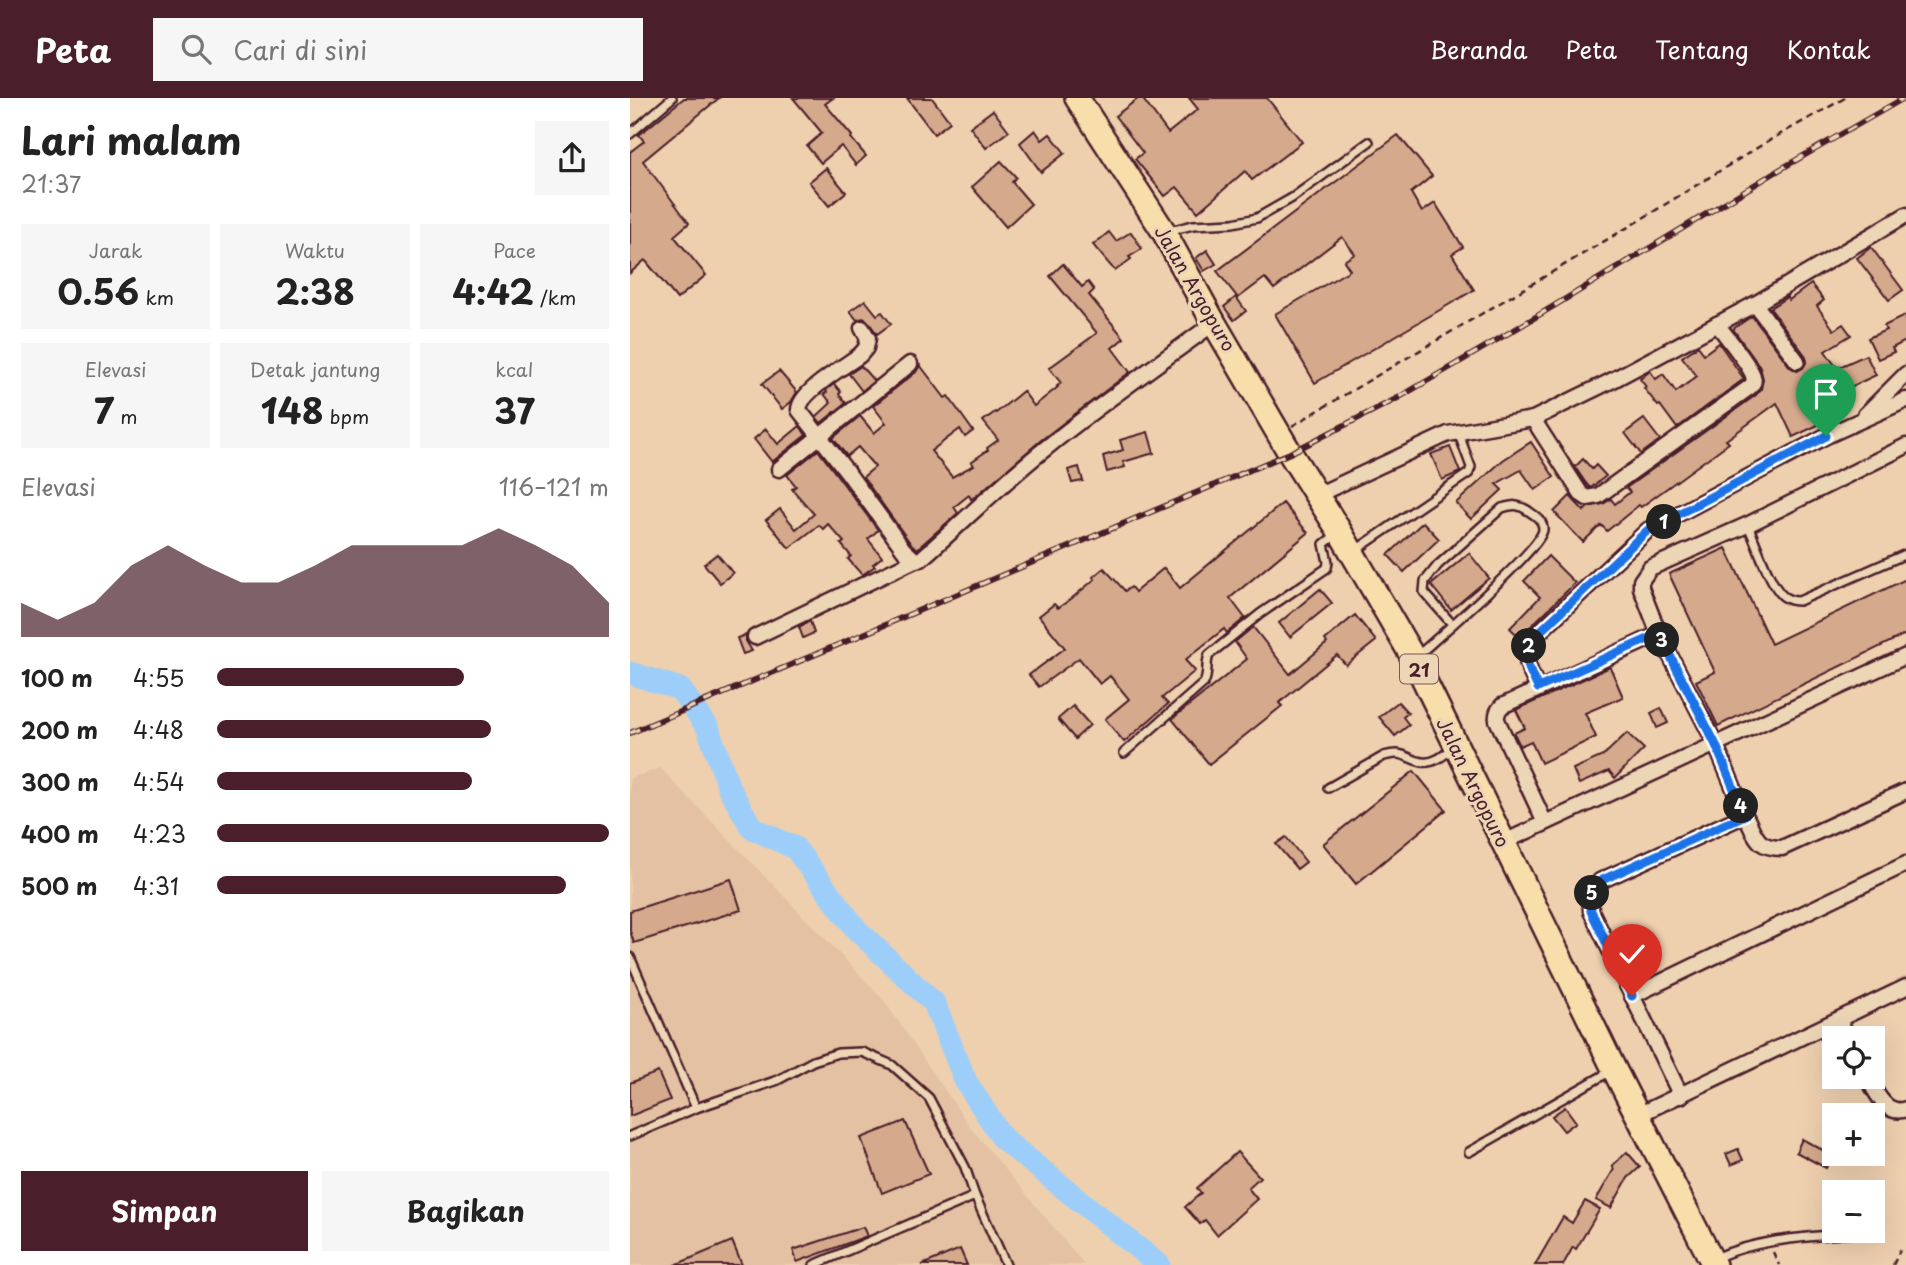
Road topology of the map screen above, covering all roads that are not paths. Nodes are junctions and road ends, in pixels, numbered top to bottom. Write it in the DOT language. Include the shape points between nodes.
graph roads {
  1 [pos="673,98"];
  2 [pos="1077,98"];
  3 [pos="630,134"];
  4 [pos="1369,142"];
  5 [pos="1906,215"];
  6 [pos="1164,232"];
  7 [pos="1755,304"];
  8 [pos="1214,323"];
  9 [pos="1717,324"];
  10 [pos="862,328"];
  11 [pos="1797,361"];
  12 [pos="909,364"];
  13 [pos="1906,374"];
  14 [pos="1906,400"];
  15 [pos="1533,419"];
  16 [pos="1861,419"];
  17 [pos="820,436"];
  18 [pos="1461,440"];
  19 [pos="1906,446"];
  20 [pos="779,470"];
  21 [pos="1317,495"];
  22 [pos="1747,525"];
  23 [pos="1340,531"];
  24 [pos="1352,552"];
  25 [pos="1906,554"];
  26 [pos="915,560"];
  27 [pos="1452,624"];
  28 [pos="1659,634"];
  29 [pos="755,637"];
  30 [pos="1906,656"];
  31 [pos="1414,659"];
  32 [pos="1538,688"];
  33 [pos="1715,743"];
  34 [pos="1456,746"];
  35 [pos="1124,753"];
  36 [pos="1328,788"];
  37 [pos="1906,791"];
  38 [pos="1745,815"];
  39 [pos="1545,823"];
  40 [pos="1504,842"];
  41 [pos="1906,864"];
  42 [pos="630,957"];
  43 [pos="1906,987"];
  44 [pos="1632,996"];
  45 [pos="1839,1020"];
  46 [pos="1842,1026"];
  47 [pos="1614,1069"];
  48 [pos="1874,1089"];
  49 [pos="1681,1096"];
  50 [pos="696,1108"];
  51 [pos="1906,1109"];
  52 [pos="1638,1115"];
  53 [pos="630,1136"];
  54 [pos="1469,1152"];
  55 [pos="975,1196"];
  56 [pos="1822,1236"];
  57 [pos="832,1256"];
  58 [pos="1713,1262"];
  59 [pos="814,1265"];
  60 [pos="835,1265"];
  61 [pos="1006,1265"];
  1 -- 3 [label="lane"];
  2 -- 6 [label="highway, Jalan Argopuro / 21"];
  4 -- 6 [label="lane" via="1257,218"];
  5 -- 7 [label="street"];
  6 -- 8 [label="highway, Jalan Argopuro / 21"];
  7 -- 9 [label="street"];
  7 -- 11 [label="street"];
  8 -- 21 [label="highway, Jalan Argopuro / 21"];
  8 -- 26 [label="street" via="1046,447"];
  9 -- 15 [label="street"];
  9 -- 15 [label="street" via="1754,382 1598,496 1581,494"];
  10 -- 17 [label="street" via="868,338 866,348 810,391 799,406"];
  12 -- 17 [label="street"];
  13 -- 16 [label="street"];
  14 -- 16 [label="street"];
  15 -- 21 [label="street" via="1448,434"];
  16 -- 32 [label="street" via="1648,530 1534,637 1526,661"];
  17 -- 20 [label="street"];
  17 -- 26 [label="street"];
  18 -- 24 [label="lane" via="1469,473"];
  19 -- 22 [label="street"];
  21 -- 23 [label="highway, Jalan Argopuro / 21"];
  22 -- 25 [label="lane" via="1775,586 1791,601"];
  22 -- 28 [label="street" via="1644,574 1642,588"];
  23 -- 24 [label="highway, Jalan Argopuro / 21"];
  23 -- 35 [label="lane" via="1324,544 1326,568 1209,656 1204,683"];
  24 -- 31 [label="highway, Jalan Argopuro / 21"];
  26 -- 29 [label="street"];
  27 -- 27 [label="lane" via="1539,540 1544,529 1537,517 1518,505 1502,508 1425,581 1424,592"];
  27 -- 31 [label="lane"];
  28 -- 32 [label="street"];
  28 -- 33 [label="street"];
  30 -- 33 [label="street"];
  31 -- 34 [label="highway, Jalan Argopuro / 21"];
  32 -- 39 [label="street" via="1502,706 1496,715"];
  33 -- 38 [label="street"];
  33 -- 39 [label="street"];
  34 -- 36 [label="lane" via="1429,762 1393,754"];
  34 -- 40 [label="highway, Jalan Argopuro / 21"];
  37 -- 38 [label="street" via="1782,848 1760,843"];
  38 -- 44 [label="street" via="1600,881 1593,889 1591,911"];
  39 -- 40 [label="street"];
  40 -- 47 [label="highway, Jalan Argopuro / 21"];
  41 -- 44 [label="street"];
  42 -- 50 [label="lane"];
  43 -- 45 [label="street"];
  44 -- 49 [label="street"];
  45 -- 46 [label="street"];
  45 -- 49 [label="street"];
  47 -- 52 [label="highway, Jalan Argopuro / 21"];
  47 -- 54 [label="lane"];
  48 -- 51 [label="street" via="1887,1107"];
  49 -- 52 [label="street"];
  50 -- 53 [label="lane"];
  50 -- 55 [label="lane" via="778,1080 813,1061 862,1052 892,1065 929,1098"];
  52 -- 58 [label="highway, Jalan Argopuro / 21"];
  55 -- 57 [label="lane"];
  55 -- 61 [label="lane"];
  56 -- 58 [label="lane" via="1769,1241 1735,1250"];
  57 -- 59 [label="lane"];
  57 -- 60 [label="lane"];
}
